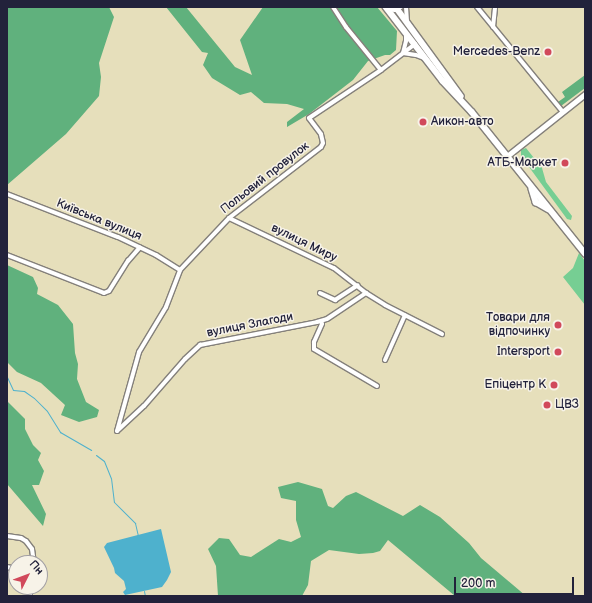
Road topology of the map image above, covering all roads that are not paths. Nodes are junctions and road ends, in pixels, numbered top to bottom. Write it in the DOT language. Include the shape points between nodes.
graph roads {
  1 [pos="333,7"];
  2 [pos="386,7"];
  3 [pos="406,7"];
  4 [pos="477,7"];
  5 [pos="495,7"];
  6 [pos="398,8"];
  7 [pos="396,21"];
  8 [pos="408,22"];
  9 [pos="493,27"];
  10 [pos="414,31"];
  11 [pos="405,32"];
  12 [pos="415,44"];
  13 [pos="403,53"];
  14 [pos="431,54"];
  15 [pos="427,60"];
  16 [pos="381,70"];
  17 [pos="585,94"];
  18 [pos="472,112"];
  19 [pos="563,112"];
  20 [pos="507,156"];
  21 [pos="7,194"];
  22 [pos="229,218"];
  23 [pos="140,247"];
  24 [pos="585,253"];
  25 [pos="7,255"];
  26 [pos="180,272"];
  27 [pos="358,285"];
  28 [pos="320,293"];
  29 [pos="366,293"];
  30 [pos="405,315"];
  31 [pos="321,321"];
  32 [pos="442,334"];
  33 [pos="385,360"];
  34 [pos="377,386"];
  35 [pos="117,431"];
  36 [pos="7,536"];
  37 [pos="32,555"];
  1 -- 16 [label="street"];
  2 -- 6 [label="street"];
  2 -- 7 [label="highway"];
  3 -- 8 [label="street"];
  4 -- 9 [label="street"];
  5 -- 9 [label="street"];
  6 -- 7 [label="street"];
  6 -- 8 [label="highway"];
  7 -- 11 [label="highway"];
  8 -- 10 [label="highway"];
  9 -- 19 [label="street"];
  10 -- 12 [label="street"];
  10 -- 14 [label="highway"];
  11 -- 12 [label="highway"];
  11 -- 13 [label="street"];
  12 -- 13 [label="street, Польовий провулок"];
  12 -- 14 [label="street"];
  12 -- 15 [label="highway"];
  13 -- 15 [label="street" via="416,54"];
  13 -- 16 [label="street, Польовий провулок"];
  14 -- 18 [label="highway"];
  15 -- 18 [label="highway"];
  16 -- 22 [label="street, Польовий провулок" via="309,118 321,134 321,147"];
  17 -- 19 [label="main road"];
  18 -- 20 [label="highway"];
  19 -- 20 [label="main road"];
  20 -- 24 [label="highway" via="528,182 536,202 553,214"];
  21 -- 23 [label="street, Київська вулиця"];
  22 -- 26 [label="street, Польовий провулок"];
  22 -- 27 [label="street, вулиця Миру" via="334,268"];
  23 -- 25 [label="street" via="109,291 104,293"];
  23 -- 26 [label="street, Київська вулиця"];
  26 -- 35 [label="street, Польовий провулок" via="166,307 140,352"];
  27 -- 28 [label="street" via="335,300"];
  27 -- 29 [label="street, вулиця Миру"];
  29 -- 30 [label="street, вулиця Миру"];
  29 -- 31 [label="street, вулиця Злагоди"];
  30 -- 32 [label="street, вулиця Миру"];
  30 -- 33 [label="street"];
  31 -- 34 [label="street" via="314,349"];
  31 -- 35 [label="street, вулиця Злагоди" via="200,345 144,406"];
  36 -- 37 [label="street" via="21,538 29,545"];
}
